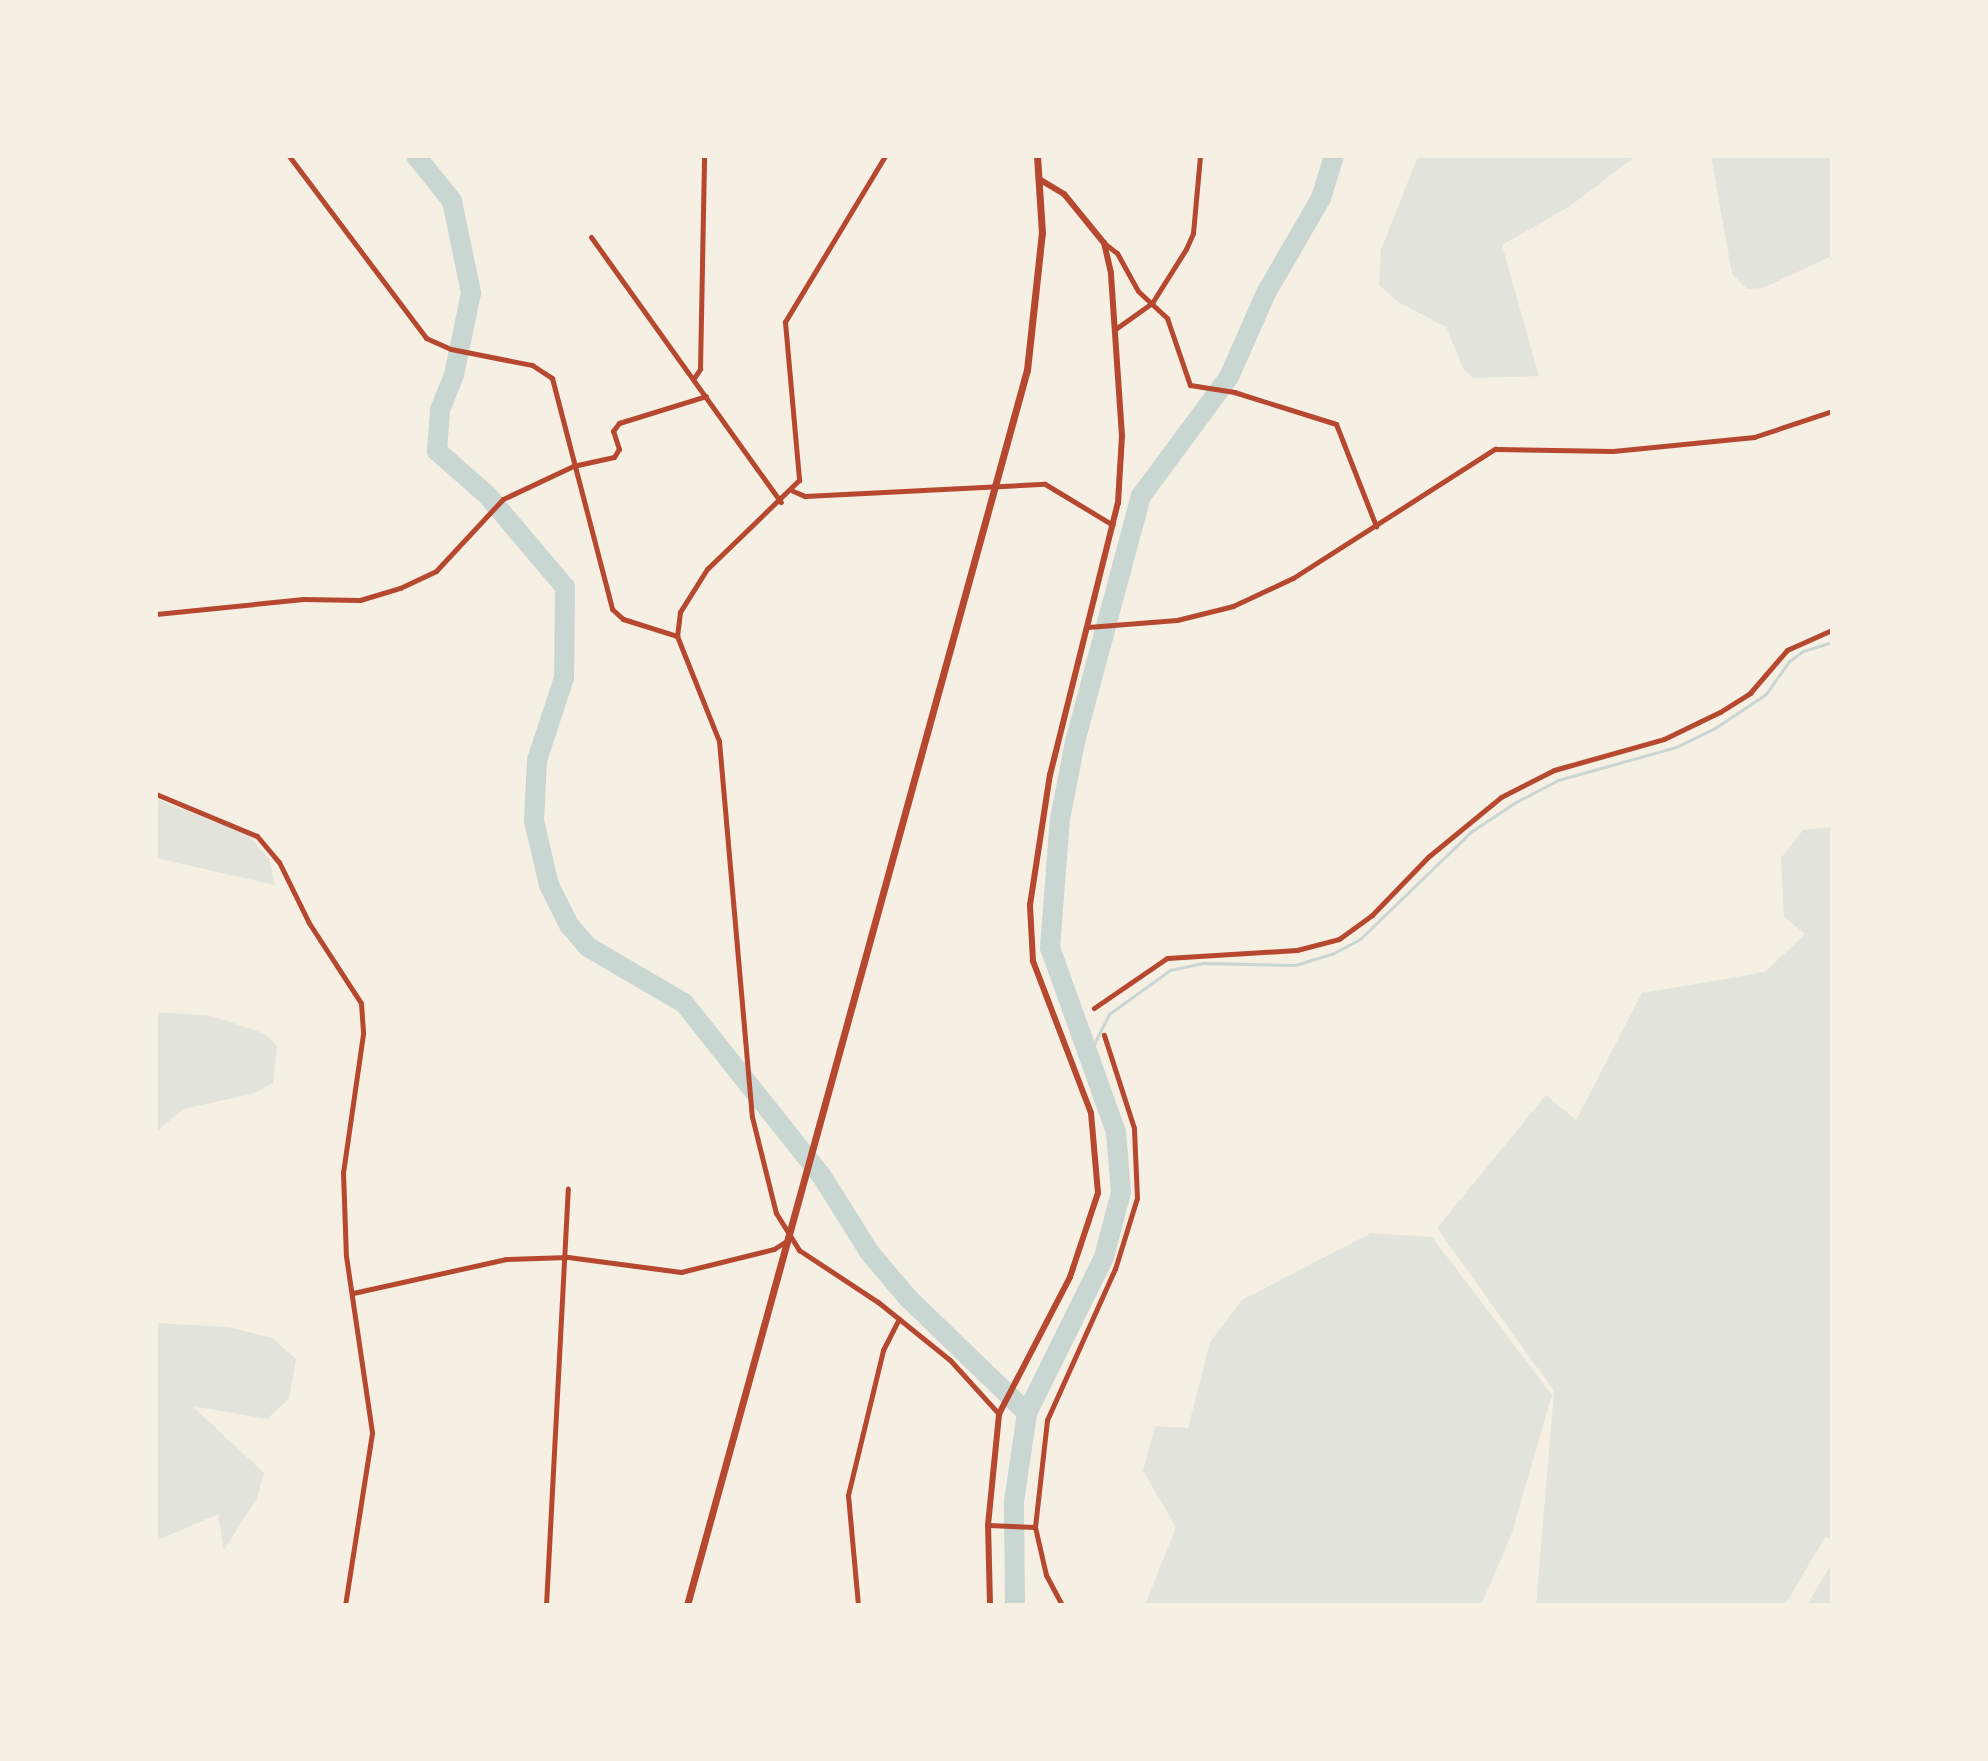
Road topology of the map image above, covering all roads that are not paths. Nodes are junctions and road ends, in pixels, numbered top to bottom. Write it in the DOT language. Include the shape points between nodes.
graph roads {
  1 [pos="289,156"];
  2 [pos="704,156"];
  3 [pos="885,156"];
  4 [pos="1037,156"];
  5 [pos="1200,156"];
  6 [pos="1039,179"];
  7 [pos="591,237"];
  8 [pos="1104,243"];
  9 [pos="1152,303"];
  10 [pos="1114,330"];
  11 [pos="694,378"];
  12 [pos="706,396"];
  13 [pos="1832,411"];
  14 [pos="573,466"];
  15 [pos="996,486"];
  16 [pos="793,491"];
  17 [pos="781,502"];
  18 [pos="1113,525"];
  19 [pos="1376,526"];
  20 [pos="156,614"];
  21 [pos="1088,627"];
  22 [pos="1832,630"];
  23 [pos="677,636"];
  24 [pos="156,794"];
  25 [pos="1094,1008"];
  26 [pos="1104,1035"];
  27 [pos="568,1189"];
  28 [pos="788,1240"];
  29 [pos="568,1257"];
  30 [pos="353,1293"];
  31 [pos="899,1319"];
  32 [pos="1000,1411"];
  33 [pos="992,1525"];
  34 [pos="1031,1527"];
  35 [pos="345,1605"];
  36 [pos="546,1605"];
  37 [pos="687,1605"];
  38 [pos="858,1605"];
  39 [pos="990,1605"];
  40 [pos="1062,1605"];
  1 -- 14 [label="street" via="426,338 451,349 532,365 552,378"];
  2 -- 11 [label="street" via="700,369"];
  3 -- 16 [label="street" via="785,322 801,459"];
  4 -- 6 [label="main road"];
  5 -- 9 [label="street" via="1193,233"];
  6 -- 8 [label="street" via="1064,194"];
  6 -- 15 [label="main road" via="1042,233 1034,331"];
  7 -- 11 [label="street"];
  8 -- 9 [label="street"];
  8 -- 10 [label="street"];
  9 -- 10 [label="street"];
  9 -- 19 [label="street" via="1171,325 1190,385 1234,392 1336,424"];
  10 -- 18 [label="street" via="1122,436"];
  11 -- 12 [label="street"];
  12 -- 14 [label="street" via="619,423 613,431 618,454"];
  12 -- 17 [label="street"];
  13 -- 19 [label="street" via="1754,437 1613,451 1495,449"];
  14 -- 20 [label="street" via="503,499 436,571 400,588 360,600 303,599"];
  14 -- 23 [label="street" via="612,609 623,619"];
  15 -- 16 [label="street" via="805,496"];
  15 -- 18 [label="street" via="1045,484"];
  15 -- 28 [label="main road"];
  16 -- 17 [label="street"];
  17 -- 23 [label="street" via="707,569 680,612"];
  18 -- 21 [label="street"];
  19 -- 21 [label="street" via="1293,578 1233,606 1165,622"];
  21 -- 32 [label="street" via="1040,828 1030,925 1041,987 1091,1113 1098,1193 1070,1277"];
  22 -- 25 [label="street" via="1787,650 1750,693 1720,712 1664,739 1554,770 1501,797 1339,939 1297,950 1167,958"];
  23 -- 28 [label="street" via="719,741 750,1102 761,1169"];
  24 -- 30 [label="street" via="257,836 279,862 309,923 361,1003 363,1034 343,1172"];
  26 -- 34 [label="street" via="1134,1128 1137,1198 1115,1269 1050,1410"];
  27 -- 29 [label="street"];
  28 -- 29 [label="street" via="774,1249 681,1272"];
  28 -- 31 [label="street" via="819,1267"];
  28 -- 37 [label="main road"];
  29 -- 30 [label="street" via="506,1259"];
  29 -- 36 [label="street"];
  30 -- 35 [label="street" via="372,1433"];
  31 -- 32 [label="street" via="950,1360"];
  31 -- 38 [label="street" via="883,1350 848,1495"];
  32 -- 33 [label="street"];
  33 -- 34 [label="street"];
  33 -- 39 [label="street"];
  34 -- 40 [label="street"];
}
